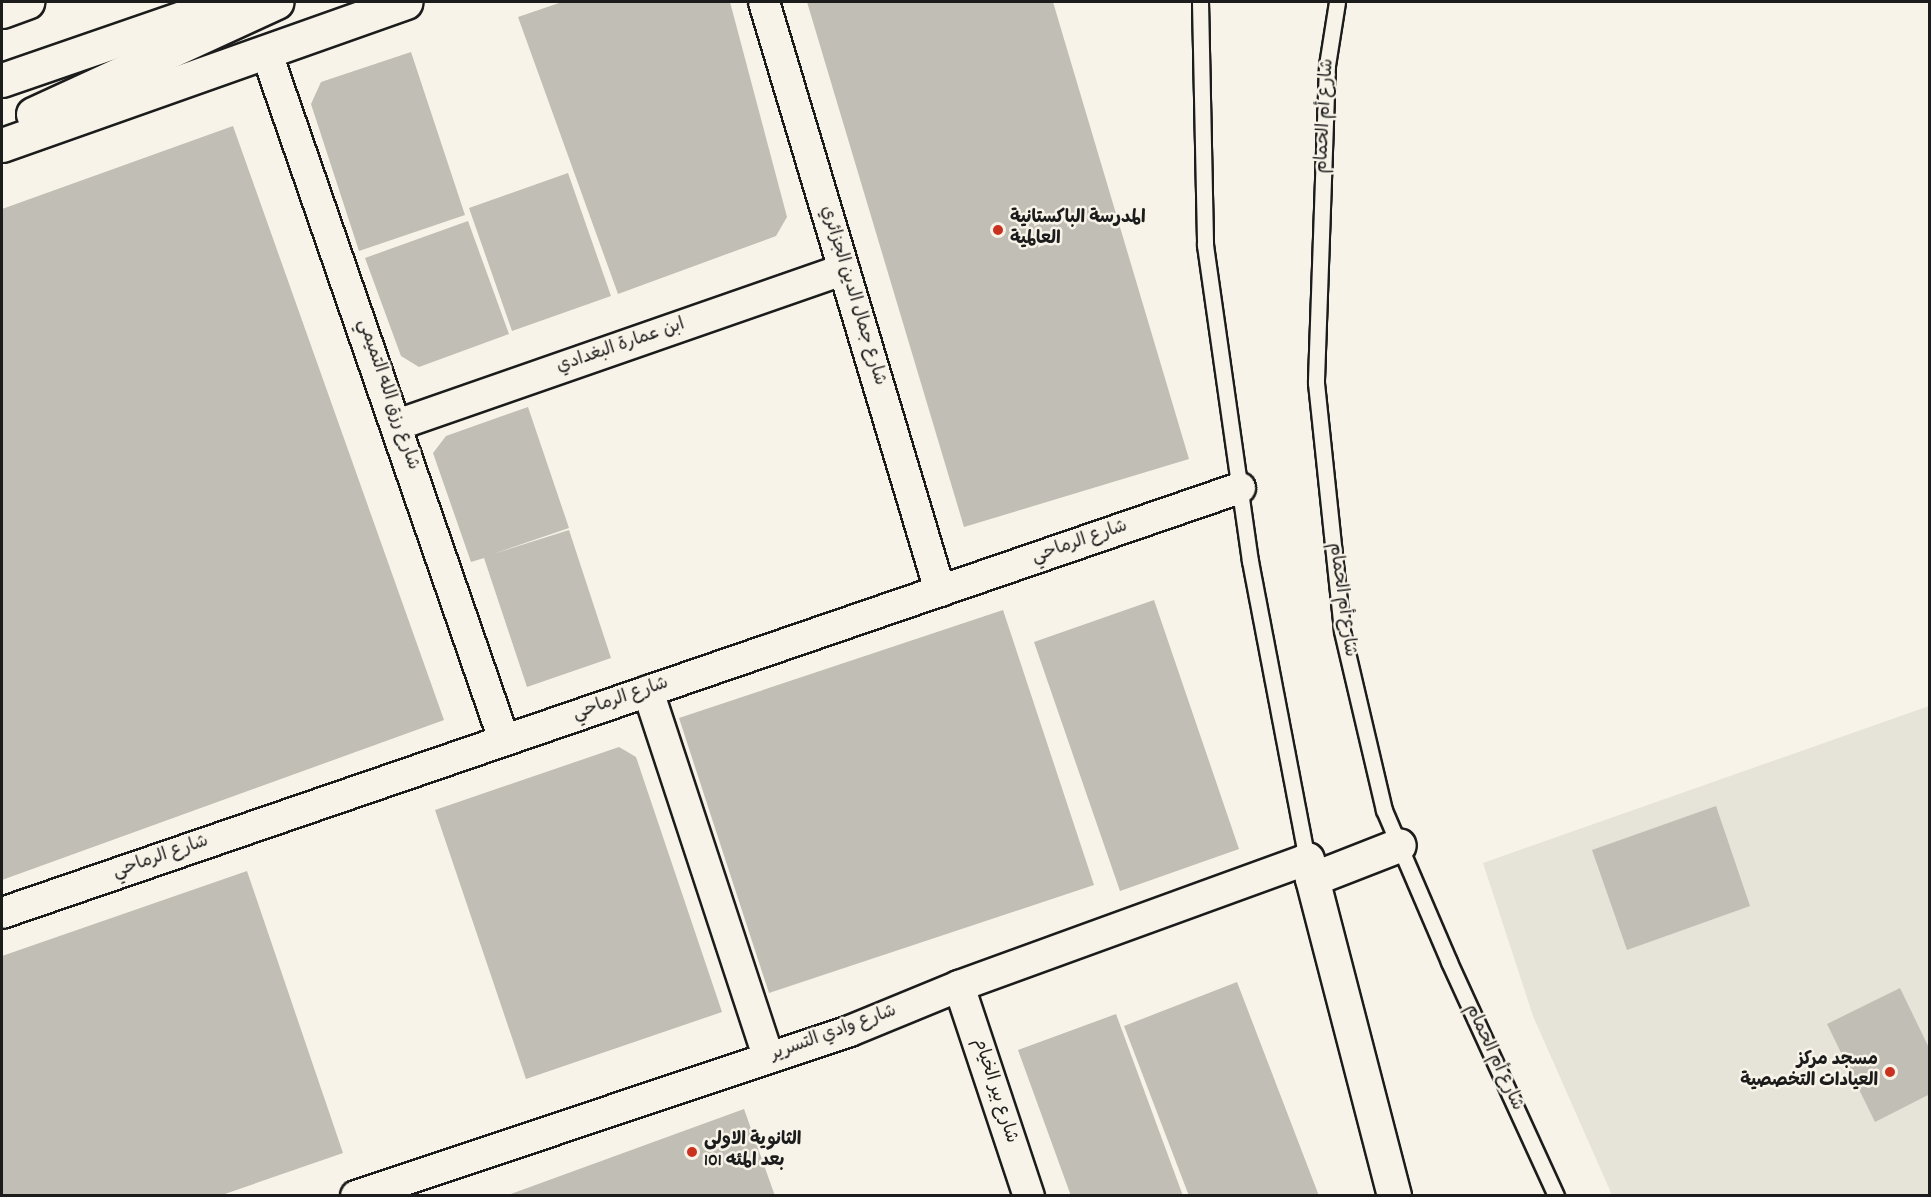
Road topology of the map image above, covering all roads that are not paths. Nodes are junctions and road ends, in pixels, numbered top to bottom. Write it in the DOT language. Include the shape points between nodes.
graph roads {
  1 [pos="27,2"];
  2 [pos="228,2"];
  3 [pos="277,2"];
  4 [pos="405,2"];
  5 [pos="764,2"];
  6 [pos="1200,2"];
  7 [pos="1337,2"];
  8 [pos="2,11"];
  9 [pos="266,51"];
  10 [pos="2,80"];
  11 [pos="2,129"];
  12 [pos="2,146"];
  13 [pos="844,269"];
  14 [pos="397,425"];
  15 [pos="1240,488"];
  16 [pos="940,591"];
  17 [pos="648,691"];
  18 [pos="504,740"];
  19 [pos="1399,845"];
  20 [pos="1310,869"];
  21 [pos="2,913"];
  22 [pos="959,986"];
  23 [pos="768,1057"];
  24 [pos="356,1196"];
  25 [pos="1029,1196"];
  26 [pos="1394,1196"];
  27 [pos="1556,1196"];
  1 -- 8 [label="street"];
  2 -- 10 [label="street"];
  3 -- 11 [label="street"];
  4 -- 9 [label="street"];
  5 -- 13 [label="street, شارع جمال الدين الجزائري"];
  6 -- 15 [label="lane" via="1205,245"];
  7 -- 19 [label="lane, شارع أم الحمام" via="1327,65 1316,383 1342,631 1384,810"];
  9 -- 12 [label="street"];
  9 -- 14 [label="street, شارع رزق الله التميمي"];
  13 -- 14 [label="street, ابن عمارة البغدادي"];
  13 -- 16 [label="street, شارع جمال الدين الجزائري"];
  14 -- 18 [label="street, شارع رزق الله التميمي"];
  15 -- 16 [label="street, شارع الرماحي"];
  15 -- 20 [label="lane" via="1250,561"];
  16 -- 17 [label="street, شارع الرماحي"];
  17 -- 18 [label="street, شارع الرماحي"];
  17 -- 23 [label="street"];
  18 -- 21 [label="street, شارع الرماحي"];
  19 -- 20 [label="street"];
  19 -- 27 [label="lane, شارع أم الحمام"];
  20 -- 22 [label="street, شارع وادي التسرير"];
  20 -- 26 [label="street"];
  22 -- 23 [label="street, شارع وادي التسرير" via="849,1031"];
  22 -- 25 [label="street, شارع بير الخيام"];
  23 -- 24 [label="street, شارع وادي التسرير"];
}
